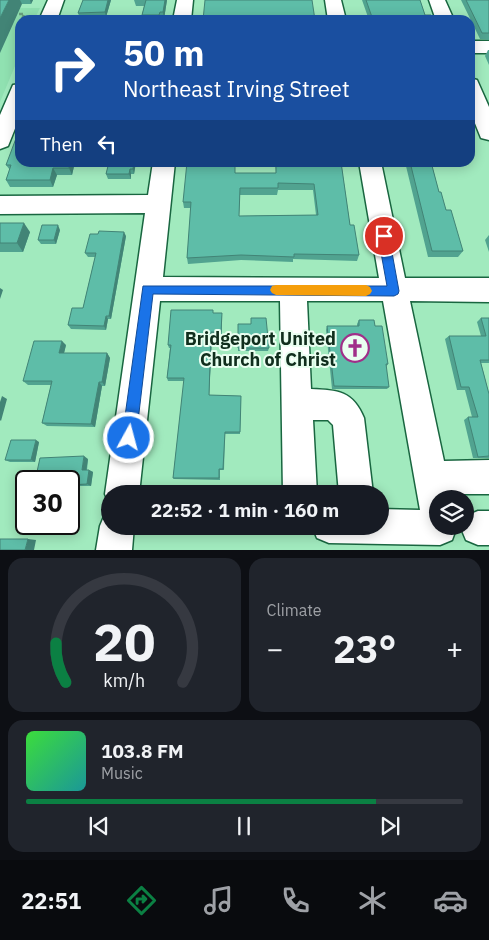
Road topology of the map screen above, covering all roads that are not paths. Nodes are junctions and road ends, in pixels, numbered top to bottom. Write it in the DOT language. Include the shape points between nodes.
graph roads {
  1 [pos="56,0"];
  2 [pos="185,0"];
  3 [pos="333,0"];
  4 [pos="437,0"];
  5 [pos="50,15"];
  6 [pos="183,15"];
  7 [pos="336,15"];
  8 [pos="443,15"];
  9 [pos="475,47"];
  10 [pos="489,47"];
  11 [pos="475,97"];
  12 [pos="15,102"];
  13 [pos="489,132"];
  14 [pos="2,133"];
  15 [pos="163,167"];
  16 [pos="371,167"];
  17 [pos="158,204"];
  18 [pos="0,205"];
  19 [pos="147,289"];
  20 [pos="293,290"];
  21 [pos="489,290"];
  22 [pos="394,291"];
  23 [pos="297,404"];
  24 [pos="489,477"];
  25 [pos="430,478"];
  26 [pos="123,485"];
  27 [pos="300,485"];
  28 [pos="355,485"];
  29 [pos="432,490"];
  30 [pos="389,528"];
  31 [pos="429,530"];
  32 [pos="116,535"];
  33 [pos="114,550"];
  1 -- 5 [label="street"];
  2 -- 6 [label="street"];
  3 -- 7 [label="street"];
  4 -- 8 [label="street"];
  9 -- 10 [label="street"];
  11 -- 13 [label="street"];
  12 -- 14 [label="street"];
  15 -- 17 [label="street"];
  16 -- 22 [label="street"];
  17 -- 18 [label="street"];
  17 -- 19 [label="street"];
  19 -- 20 [label="street"];
  19 -- 26 [label="street"];
  20 -- 22 [label="street"];
  20 -- 23 [label="street"];
  21 -- 22 [label="street"];
  22 -- 25 [label="street"];
  23 -- 27 [label="street"];
  23 -- 28 [label="street" via="335,405 348,418"];
  24 -- 25 [label="street"];
  25 -- 29 [label="street"];
  30 -- 31 [label="street"];
  32 -- 33 [label="street"];
}
